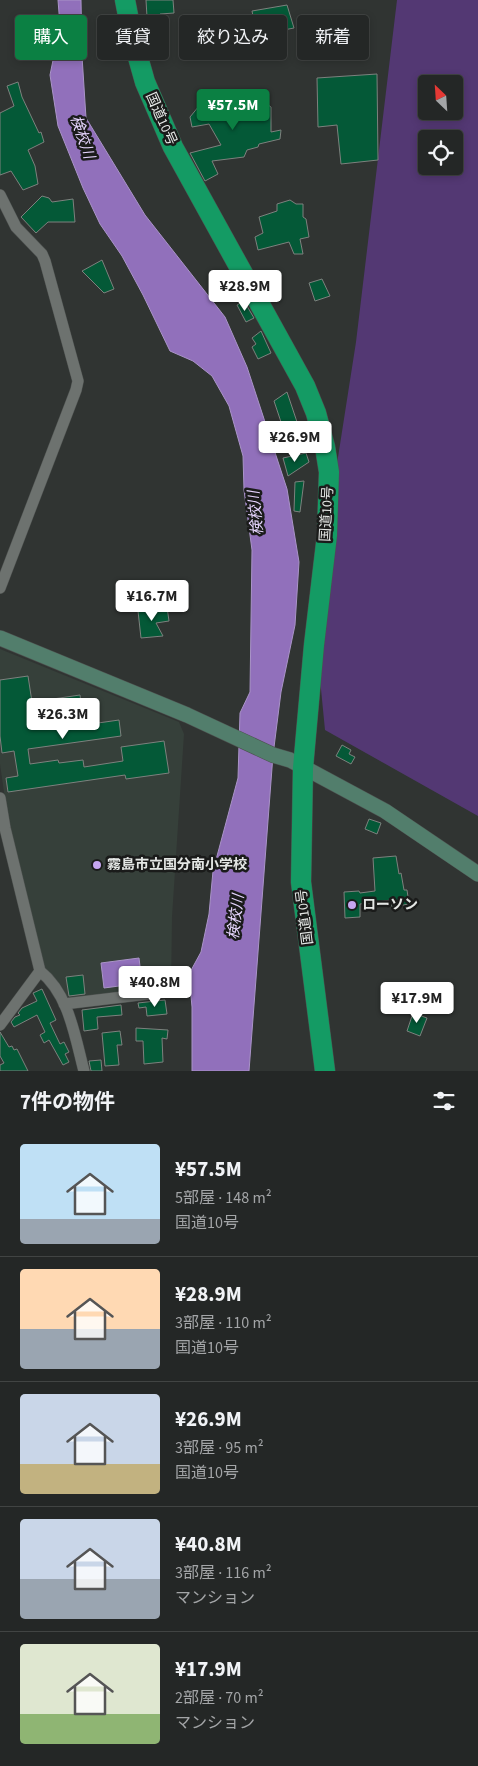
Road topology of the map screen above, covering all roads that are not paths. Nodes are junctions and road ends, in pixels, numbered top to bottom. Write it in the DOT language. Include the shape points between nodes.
graph roads {
  1 [pos="125,0"];
  2 [pos="0,195"];
  3 [pos="0,588"];
  4 [pos="0,638"];
  5 [pos="296,764"];
  6 [pos="0,798"];
  7 [pos="478,874"];
  8 [pos="40,971"];
  9 [pos="173,991"];
  10 [pos="64,1004"];
  11 [pos="0,1025"];
  12 [pos="84,1071"];
  13 [pos="325,1071"];
  1 -- 5 [label="highway, 国道10号" via="138,62 156,110 173,147 305,386 325,447 329,472 327,534"];
  2 -- 3 [label="street" via="16,227 45,261 78,381"];
  4 -- 5 [label="main road"];
  5 -- 7 [label="main road" via="385,811"];
  5 -- 13 [label="highway, 国道10号" via="301,882"];
  6 -- 8 [label="street"];
  8 -- 10 [label="street" via="55,985"];
  8 -- 11 [label="street"];
  9 -- 10 [label="street"];
  10 -- 12 [label="street"];
}
